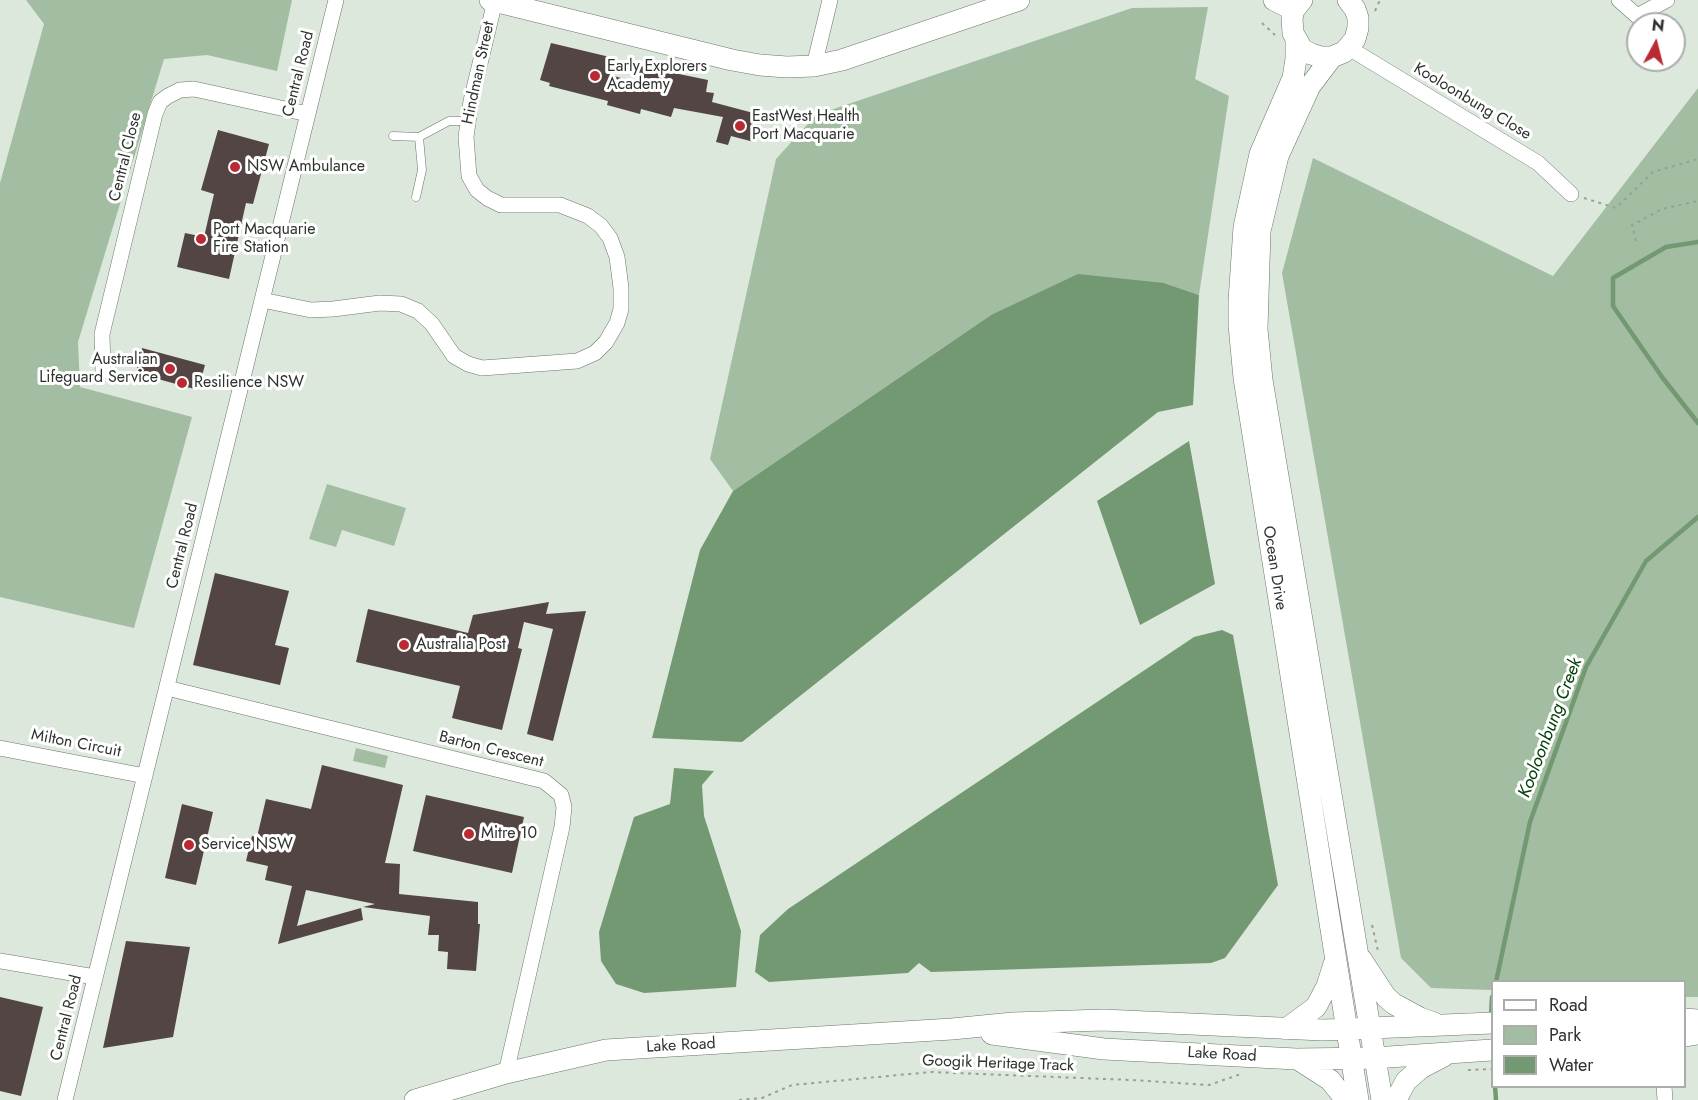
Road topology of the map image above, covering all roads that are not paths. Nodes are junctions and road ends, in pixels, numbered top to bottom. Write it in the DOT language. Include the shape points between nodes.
graph roads {
  1 [pos="336,0"];
  2 [pos="831,0"];
  3 [pos="1019,0"];
  4 [pos="1274,0"];
  5 [pos="1619,0"];
  6 [pos="1667,0"];
  7 [pos="492,1"];
  8 [pos="1298,5"];
  9 [pos="1357,6"];
  10 [pos="1296,41"];
  11 [pos="1340,52"];
  12 [pos="814,66"];
  13 [pos="308,114"];
  14 [pos="468,121"];
  15 [pos="393,136"];
  16 [pos="419,137"];
  17 [pos="1571,194"];
  18 [pos="416,197"];
  19 [pos="262,300"];
  20 [pos="103,371"];
  21 [pos="167,688"];
  22 [pos="0,748"];
  23 [pos="145,776"];
  24 [pos="1368,954"];
  25 [pos="1335,960"];
  26 [pos="0,962"];
  27 [pos="95,977"];
  28 [pos="1491,1023"];
  29 [pos="1441,1026"];
  30 [pos="952,1029"];
  31 [pos="1286,1029"];
  32 [pos="1346,1029"];
  33 [pos="1370,1029"];
  34 [pos="1491,1050"];
  35 [pos="1374,1058"];
  36 [pos="1463,1058"];
  37 [pos="1296,1059"];
  38 [pos="1352,1059"];
  39 [pos="506,1073"];
  40 [pos="65,1100"];
  41 [pos="415,1100"];
  42 [pos="1346,1100"];
  43 [pos="1358,1100"];
  44 [pos="1382,1100"];
  45 [pos="1396,1100"];
  1 -- 13 [label="street, Central Road"];
  2 -- 12 [label="street"];
  3 -- 12 [label="main road, Hindman Street"];
  4 -- 8 [label="main road"];
  5 -- 6 [label="street" via="1637,16"];
  7 -- 12 [label="main road, Hindman Street" via="732,60"];
  7 -- 14 [label="street, Hindman Street"];
  8 -- 10 [label="main road, Ocean Drive" via="1291,26"];
  9 -- 11 [label="main road, Ocean Drive" via="1355,39"];
  10 -- 11 [label="main road" via="1302,49 1321,57"];
  10 -- 25 [label="main road, Ocean Drive" via="1293,78 1260,154 1244,227 1239,325"];
  11 -- 17 [label="street, Kooloonbung Close" via="1538,163"];
  11 -- 24 [label="main road, Ocean Drive" via="1310,86 1278,156 1260,231 1256,303 1262,380"];
  13 -- 19 [label="street, Central Road"];
  13 -- 20 [label="street, Central Close" via="194,89 180,90 160,102 102,334"];
  14 -- 16 [label="lane" via="449,121"];
  14 -- 19 [label="street, Hindman Street" via="469,176 477,190 501,205 560,205 574,209 602,226 610,238 617,258 621,309 606,342 595,352 577,361 482,368 454,356 432,324 401,304 311,310"];
  15 -- 16 [label="lane"];
  16 -- 18 [label="lane" via="422,170"];
  19 -- 21 [label="street, Central Road"];
  21 -- 23 [label="street, Central Road"];
  21 -- 39 [label="street, Barton Crescent" via="544,781 561,795 562,827"];
  22 -- 23 [label="street, Milton Circuit"];
  23 -- 27 [label="street, Central Road"];
  24 -- 29 [label="main road" via="1386,997"];
  24 -- 33 [label="main road, Ocean Drive"];
  25 -- 31 [label="main road" via="1316,1007"];
  25 -- 32 [label="main road, Ocean Drive"];
  26 -- 27 [label="street"];
  27 -- 40 [label="street, Central Road"];
  28 -- 29 [label="main road, Lake Road"];
  29 -- 33 [label="main road, Lake Road"];
  30 -- 31 [label="main road, Lake Road" via="1103,1020"];
  30 -- 37 [label="main road, Lake Road" via="1104,1049"];
  30 -- 39 [label="main road, Lake Road" via="606,1050"];
  31 -- 32 [label="main road, Lake Road"];
  32 -- 33 [label="main road, Lake Road"];
  32 -- 38 [label="main road, Ocean Drive"];
  33 -- 35 [label="main road, Ocean Drive"];
  34 -- 36 [label="main road, Lake Road"];
  35 -- 36 [label="main road, Lake Road"];
  35 -- 38 [label="main road, Lake Road"];
  35 -- 44 [label="main road, Ocean Drive"];
  36 -- 45 [label="main road" via="1412,1075"];
  37 -- 38 [label="main road, Lake Road"];
  37 -- 42 [label="main road" via="1330,1080"];
  38 -- 43 [label="main road, Ocean Drive"];
  39 -- 41 [label="main road, Lake Road"];
}
